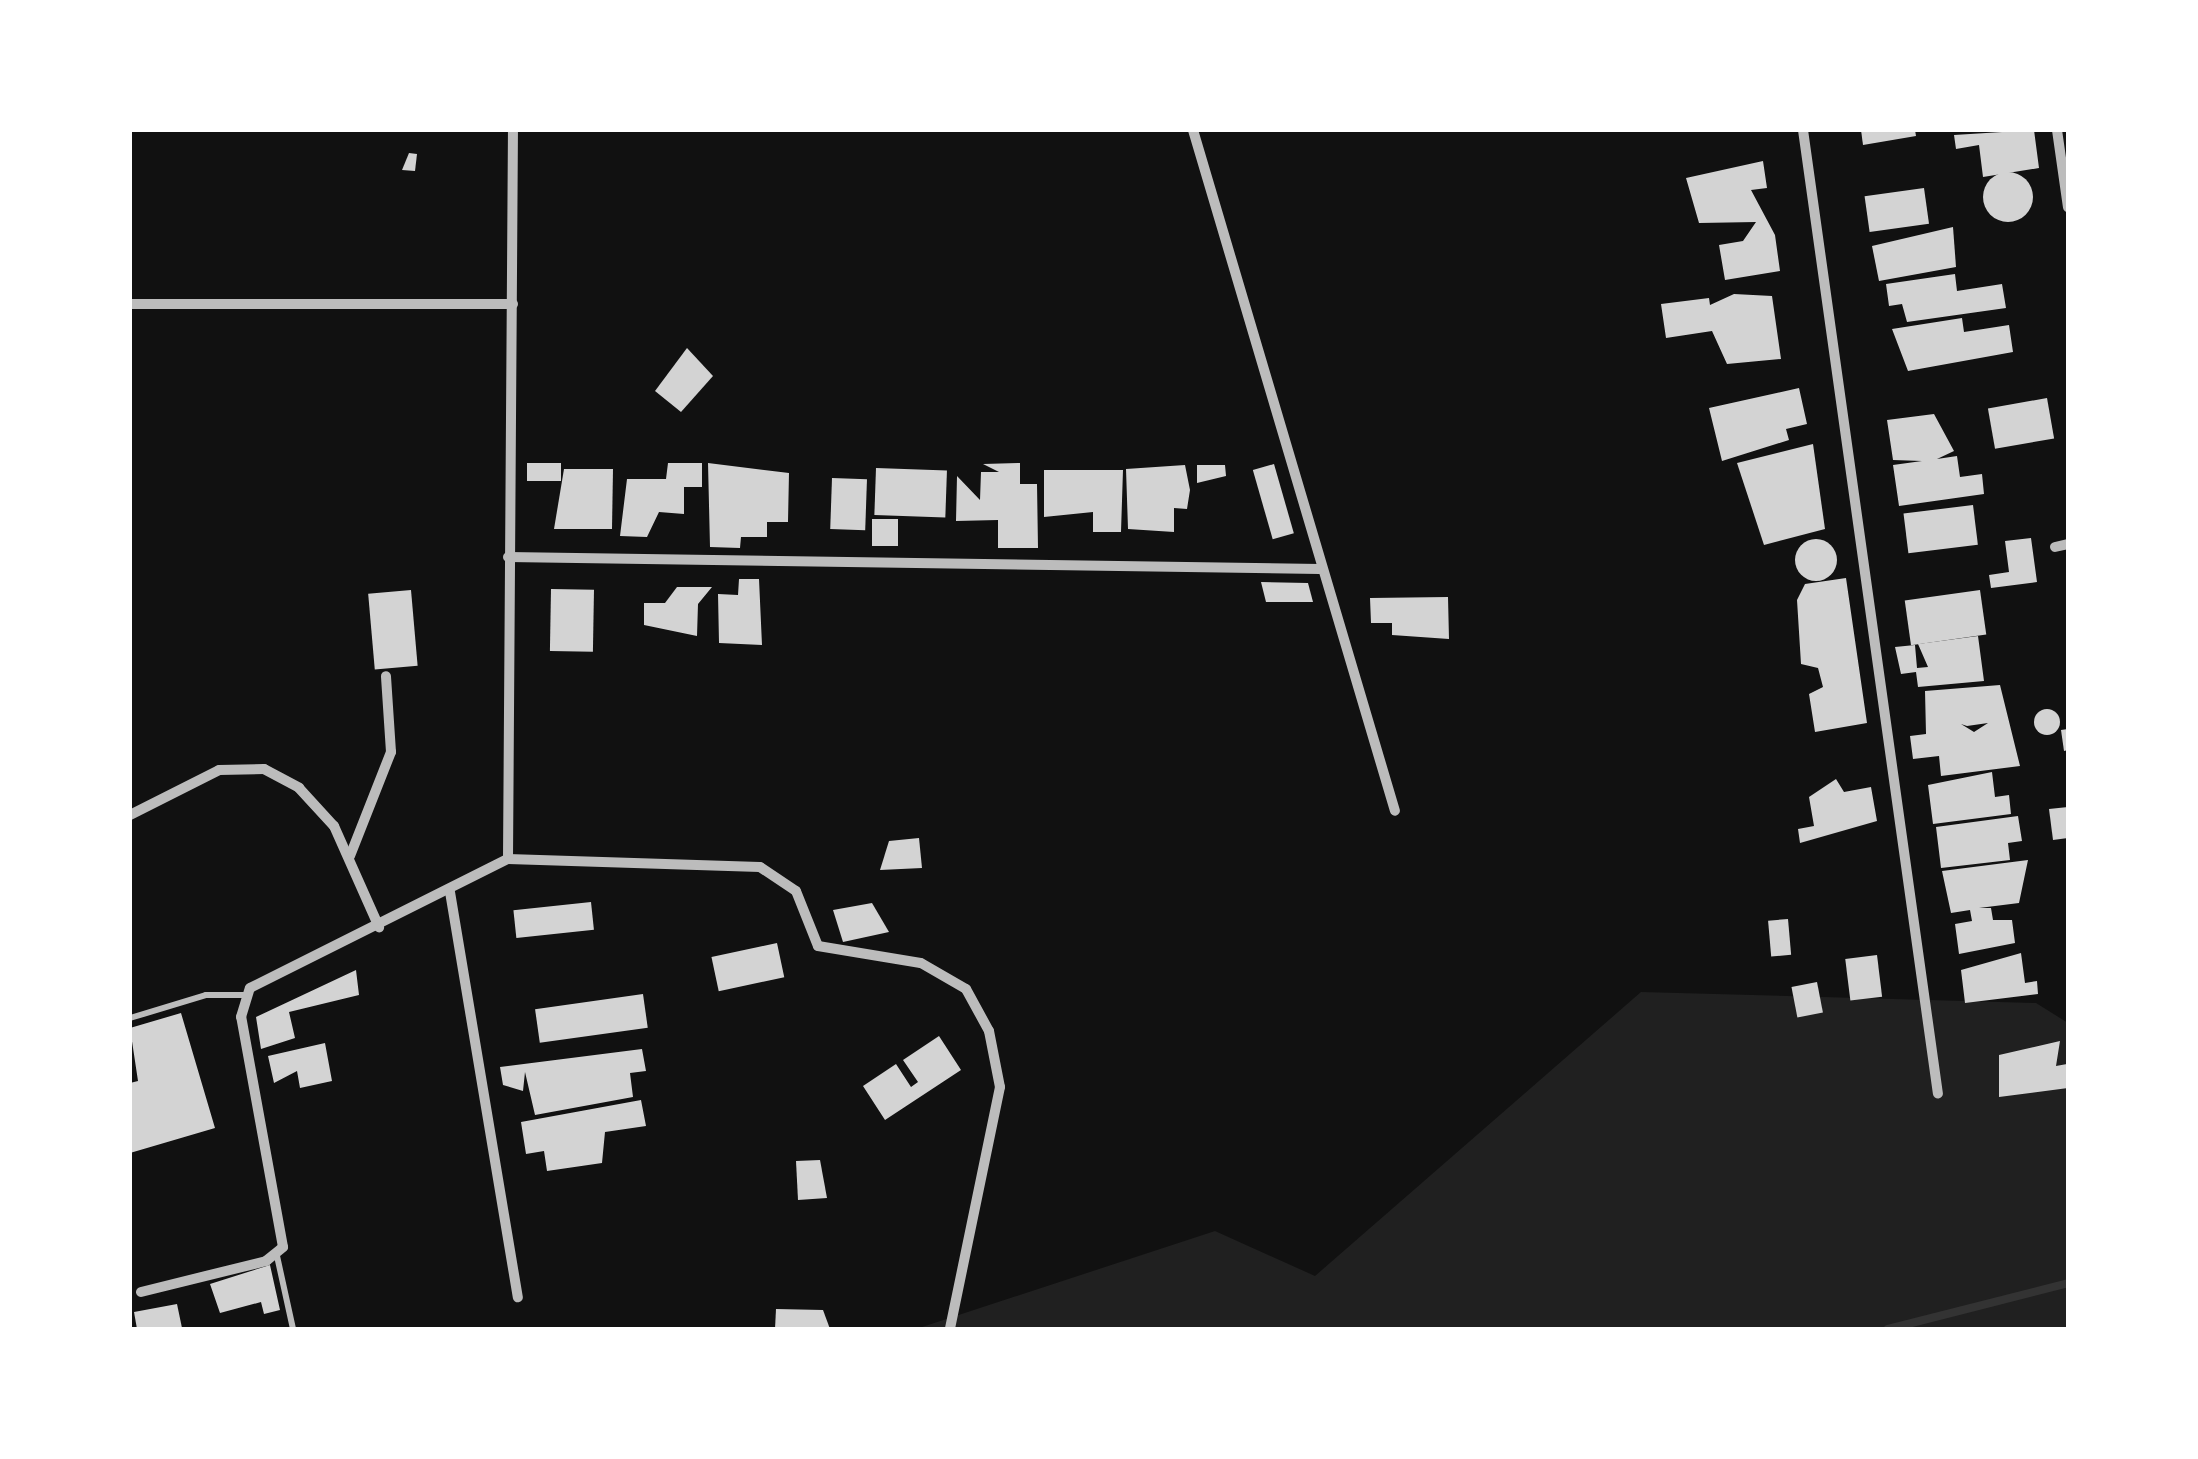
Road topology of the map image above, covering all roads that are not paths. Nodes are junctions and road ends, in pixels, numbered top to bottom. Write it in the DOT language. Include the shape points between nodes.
graph roads {
  1 [pos="514,130"];
  2 [pos="1193,130"];
  3 [pos="1803,130"];
  4 [pos="2057,130"];
  5 [pos="2068,206"];
  6 [pos="130,304"];
  7 [pos="513,304"];
  8 [pos="2068,544"];
  9 [pos="2055,547"];
  10 [pos="508,557"];
  11 [pos="1320,569"];
  12 [pos="386,676"];
  13 [pos="1395,811"];
  14 [pos="130,815"];
  15 [pos="350,856"];
  16 [pos="508,860"];
  17 [pos="450,892"];
  18 [pos="379,927"];
  19 [pos="245,996"];
  20 [pos="130,1018"];
  21 [pos="1938,1094"];
  22 [pos="277,1256"];
  23 [pos="142,1292"];
  24 [pos="518,1297"];
  25 [pos="294,1329"];
  26 [pos="950,1329"];
  1 -- 7 [label="street"];
  2 -- 11 [label="street"];
  3 -- 21 [label="street"];
  4 -- 5 [label="street"];
  6 -- 7 [label="street"];
  7 -- 10 [label="street"];
  8 -- 9 [label="street"];
  10 -- 11 [label="street"];
  10 -- 16 [label="street"];
  11 -- 13 [label="street"];
  12 -- 15 [label="street" via="391,752"];
  14 -- 15 [label="street" via="219,770 264,769 316,803"];
  15 -- 18 [label="street"];
  16 -- 17 [label="street"];
  16 -- 26 [label="street" via="760,867 796,891 818,946 922,964 966,989 989,1032 1000,1087"];
  17 -- 18 [label="street"];
  17 -- 24 [label="street"];
  18 -- 19 [label="street"];
  19 -- 20 [label="lane" via="206,995"];
  19 -- 22 [label="street" via="241,1017 285,1226"];
  22 -- 23 [label="street"];
  22 -- 25 [label="lane"];
}
